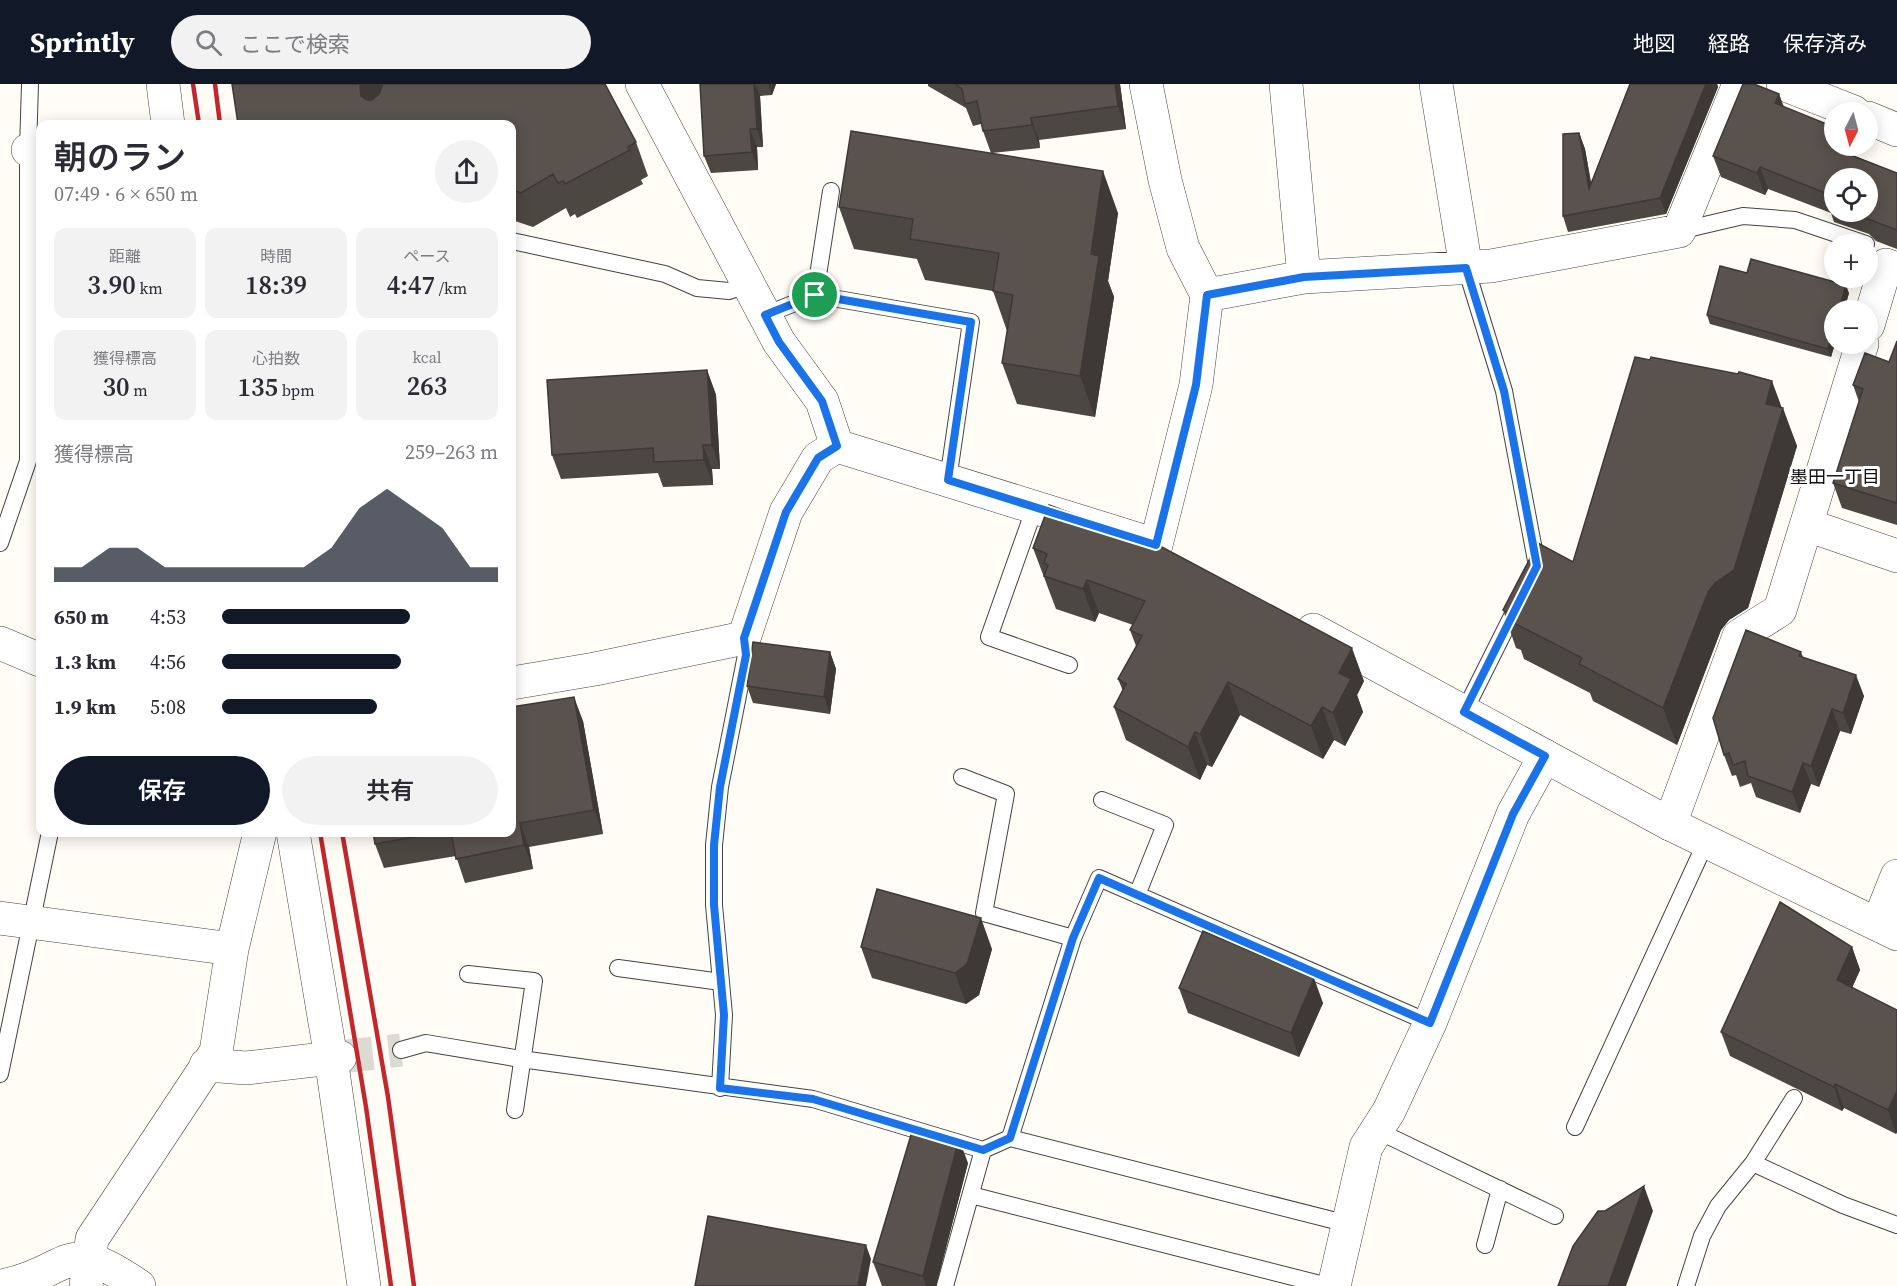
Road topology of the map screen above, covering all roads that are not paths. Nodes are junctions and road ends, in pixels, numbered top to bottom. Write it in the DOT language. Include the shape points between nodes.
graph roads {
  1 [pos="30,84"];
  2 [pos="163,84"];
  3 [pos="642,84"];
  4 [pos="1146,84"];
  5 [pos="1286,84"];
  6 [pos="1436,84"];
  7 [pos="1739,84"];
  8 [pos="1783,84"];
  9 [pos="1829,102"];
  10 [pos="168,120"];
  11 [pos="1878,122"];
  12 [pos="1897,130"];
  13 [pos="34,150"];
  14 [pos="831,191"];
  15 [pos="1678,231"];
  16 [pos="516,242"];
  17 [pos="1879,256"];
  18 [pos="1466,268"];
  19 [pos="1304,277"];
  20 [pos="748,284"];
  21 [pos="815,295"];
  22 [pos="1207,295"];
  23 [pos="1872,300"];
  24 [pos="765,315"];
  25 [pos="1859,354"];
  26 [pos="34,394"];
  27 [pos="837,446"];
  28 [pos="948,480"];
  29 [pos="1035,507"];
  30 [pos="1806,525"];
  31 [pos="0,543"];
  32 [pos="1156,545"];
  33 [pos="1897,556"];
  34 [pos="1187,562"];
  35 [pos="1290,617"];
  36 [pos="744,638"];
  37 [pos="0,643"];
  38 [pos="36,658"];
  39 [pos="1069,665"];
  40 [pos="516,682"];
  41 [pos="1464,712"];
  42 [pos="1545,756"];
  43 [pos="962,777"];
  44 [pos="1102,800"];
  45 [pos="1670,825"];
  46 [pos="48,837"];
  47 [pos="259,837"];
  48 [pos="294,837"];
  49 [pos="1706,842"];
  50 [pos="1897,876"];
  51 [pos="1137,895"];
  52 [pos="15,919"];
  53 [pos="1888,929"];
  54 [pos="1073,938"];
  55 [pos="232,949"];
  56 [pos="618,968"];
  57 [pos="468,974"];
  58 [pos="721,982"];
  59 [pos="1430,1023"];
  60 [pos="400,1050"];
  61 [pos="336,1058"];
  62 [pos="521,1059"];
  63 [pos="206,1065"];
  64 [pos="0,1074"];
  65 [pos="720,1088"];
  66 [pos="1794,1098"];
  67 [pos="514,1110"];
  68 [pos="1575,1127"];
  69 [pos="1376,1130"];
  70 [pos="1010,1138"];
  71 [pos="983,1150"];
  72 [pos="1753,1163"];
  73 [pos="1500,1189"];
  74 [pos="971,1195"];
  75 [pos="1555,1216"];
  76 [pos="1348,1224"];
  77 [pos="1897,1225"];
  78 [pos="1485,1245"];
  79 [pos="88,1272"];
  80 [pos="2,1286"];
  81 [pos="139,1286"];
  82 [pos="364,1286"];
  83 [pos="945,1286"];
  84 [pos="1328,1286"];
  85 [pos="1334,1286"];
  86 [pos="1686,1286"];
  1 -- 13 [label="lane"];
  2 -- 10 [label="street"];
  3 -- 20 [label="street"];
  4 -- 22 [label="street" via="1183,248"];
  5 -- 19 [label="street"];
  6 -- 18 [label="street"];
  7 -- 15 [label="street"];
  8 -- 9 [label="street"];
  11 -- 12 [label="street"];
  13 -- 26 [label="lane"];
  14 -- 21 [label="lane"];
  15 -- 17 [label="lane" via="1743,216 1795,220"];
  15 -- 18 [label="street"];
  16 -- 20 [label="lane" via="665,274 697,288 729,291"];
  17 -- 23 [label="street"];
  18 -- 19 [label="street"];
  18 -- 41 [label="lane" via="1504,391 1537,566"];
  19 -- 22 [label="street"];
  20 -- 24 [label="street"];
  21 -- 24 [label="lane"];
  21 -- 28 [label="lane" via="971,322"];
  22 -- 32 [label="street" via="1196,385"];
  24 -- 27 [label="street" via="779,342 822,401"];
  25 -- 30 [label="street"];
  26 -- 31 [label="lane" via="28,461"];
  27 -- 28 [label="street"];
  27 -- 36 [label="street" via="818,458 786,512"];
  28 -- 29 [label="street"];
  29 -- 32 [label="street"];
  29 -- 39 [label="lane" via="989,637"];
  30 -- 33 [label="street"];
  30 -- 45 [label="street" via="1780,610 1739,636"];
  32 -- 34 [label="street"];
  35 -- 41 [label="street"];
  36 -- 40 [label="street"];
  36 -- 58 [label="lane" via="746,655 720,787 714,845 714,905"];
  37 -- 38 [label="street"];
  41 -- 42 [label="street"];
  42 -- 45 [label="street"];
  42 -- 59 [label="street" via="1513,814"];
  43 -- 54 [label="lane" via="1006,794 984,913"];
  44 -- 51 [label="lane" via="1165,825"];
  45 -- 49 [label="street"];
  46 -- 52 [label="lane"];
  47 -- 55 [label="street"];
  48 -- 61 [label="street"];
  49 -- 53 [label="street"];
  49 -- 68 [label="lane"];
  50 -- 53 [label="street"];
  51 -- 54 [label="lane" via="1099,878"];
  51 -- 59 [label="lane"];
  52 -- 55 [label="street"];
  52 -- 64 [label="lane"];
  54 -- 70 [label="lane"];
  55 -- 63 [label="street" via="216,1052"];
  56 -- 58 [label="lane"];
  57 -- 62 [label="lane" via="534,981"];
  58 -- 65 [label="lane" via="724,1015"];
  59 -- 69 [label="street" via="1389,1111"];
  60 -- 62 [label="lane" via="426,1043"];
  61 -- 63 [label="street" via="246,1068"];
  61 -- 82 [label="street"];
  62 -- 65 [label="lane"];
  62 -- 67 [label="lane"];
  63 -- 79 [label="street" via="92,1239"];
  65 -- 71 [label="lane" via="813,1099"];
  66 -- 72 [label="lane"];
  69 -- 73 [label="lane"];
  69 -- 76 [label="street" via="1366,1146"];
  70 -- 71 [label="lane"];
  70 -- 76 [label="lane"];
  71 -- 74 [label="lane"];
  72 -- 77 [label="lane"];
  72 -- 86 [label="lane" via="1718,1206 1702,1236"];
  73 -- 75 [label="lane"];
  73 -- 78 [label="lane"];
  74 -- 83 [label="lane"];
  74 -- 84 [label="lane"];
  76 -- 85 [label="street"];
  79 -- 80 [label="street" via="70,1258"];
  79 -- 81 [label="street" via="110,1266"];
}
